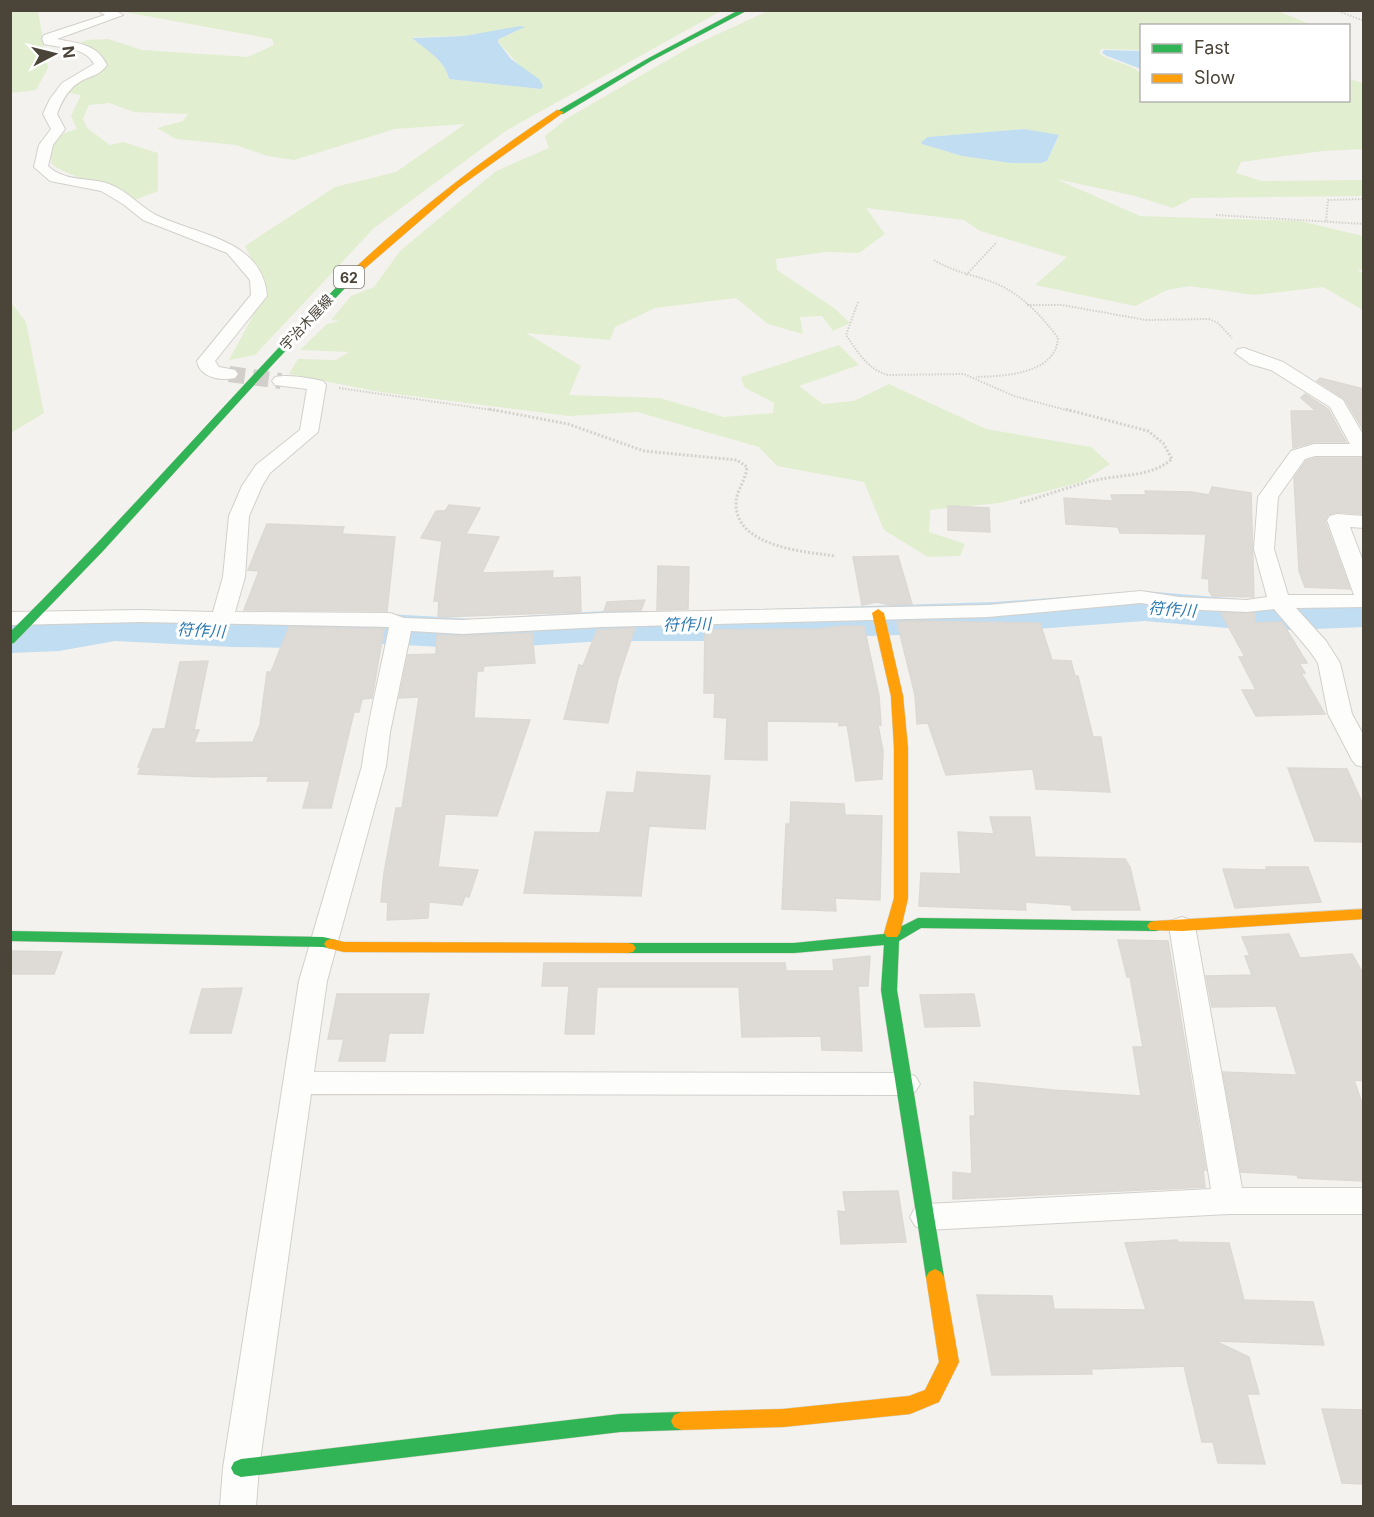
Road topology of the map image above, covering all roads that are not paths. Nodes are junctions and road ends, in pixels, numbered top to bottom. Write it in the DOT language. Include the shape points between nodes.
graph roads {
  1 [pos="102,10"];
  2 [pos="745,10"];
  3 [pos="1244,353"];
  4 [pos="229,374"];
  5 [pos="281,381"];
  6 [pos="1363,450"];
  7 [pos="1364,522"];
  8 [pos="1364,594"];
  9 [pos="1364,601"];
  10 [pos="1280,602"];
  11 [pos="878,613"];
  12 [pos="222,619"];
  13 [pos="22,623"];
  14 [pos="400,631"];
  15 [pos="10,640"];
  16 [pos="1364,760"];
  17 [pos="1364,914"];
  18 [pos="1182,926"];
  19 [pos="10,936"];
  20 [pos="891,939"];
  21 [pos="323,942"];
  22 [pos="298,1083"];
  23 [pos="905,1084"];
  24 [pos="1229,1201"];
  25 [pos="1364,1201"];
  26 [pos="926,1217"];
  27 [pos="241,1468"];
  28 [pos="238,1506"];
  1 -- 4 [label="street" via="117,15 48,38 96,55 101,65 74,79 54,101 50,114 58,129 46,145 41,167 57,180 106,188 148,217 238,255 258,279 259,296 206,361 214,372"];
  2 -- 13 [label="street, 宇治木屋線 / 62" via="613,79 522,135 406,225 349,277 172,472"];
  3 -- 6 [label="street" via="1277,366 1337,405"];
  5 -- 12 [label="street" via="317,384 309,432 263,469 252,486 239,516 234,578"];
  6 -- 10 [label="street" via="1314,450 1298,455 1268,496 1264,549"];
  7 -- 8 [label="street" via="1337,520"];
  9 -- 10 [label="street"];
  10 -- 11 [label="street" via="1203,605 1140,597 1037,608"];
  10 -- 16 [label="street" via="1329,663 1340,714"];
  11 -- 14 [label="street" via="602,620"];
  11 -- 20 [label="street" via="897,696 901,748 901,898"];
  12 -- 13 [label="street" via="141,616"];
  12 -- 14 [label="street" via="379,620"];
  13 -- 15 [label="street, 宇治木屋線 / 62"];
  14 -- 21 [label="street" via="374,766"];
  17 -- 18 [label="street"];
  18 -- 20 [label="street" via="918,923"];
  18 -- 24 [label="street"];
  19 -- 21 [label="street"];
  20 -- 21 [label="street" via="794,948 344,947"];
  20 -- 23 [label="street" via="889,990"];
  21 -- 22 [label="street" via="313,981"];
  22 -- 23 [label="street"];
  22 -- 27 [label="street"];
  23 -- 26 [label="street"];
  24 -- 25 [label="street"];
  24 -- 26 [label="street"];
  26 -- 27 [label="street" via="949,1362 932,1396 910,1405 783,1418 620,1423"];
  27 -- 28 [label="street"];
}
